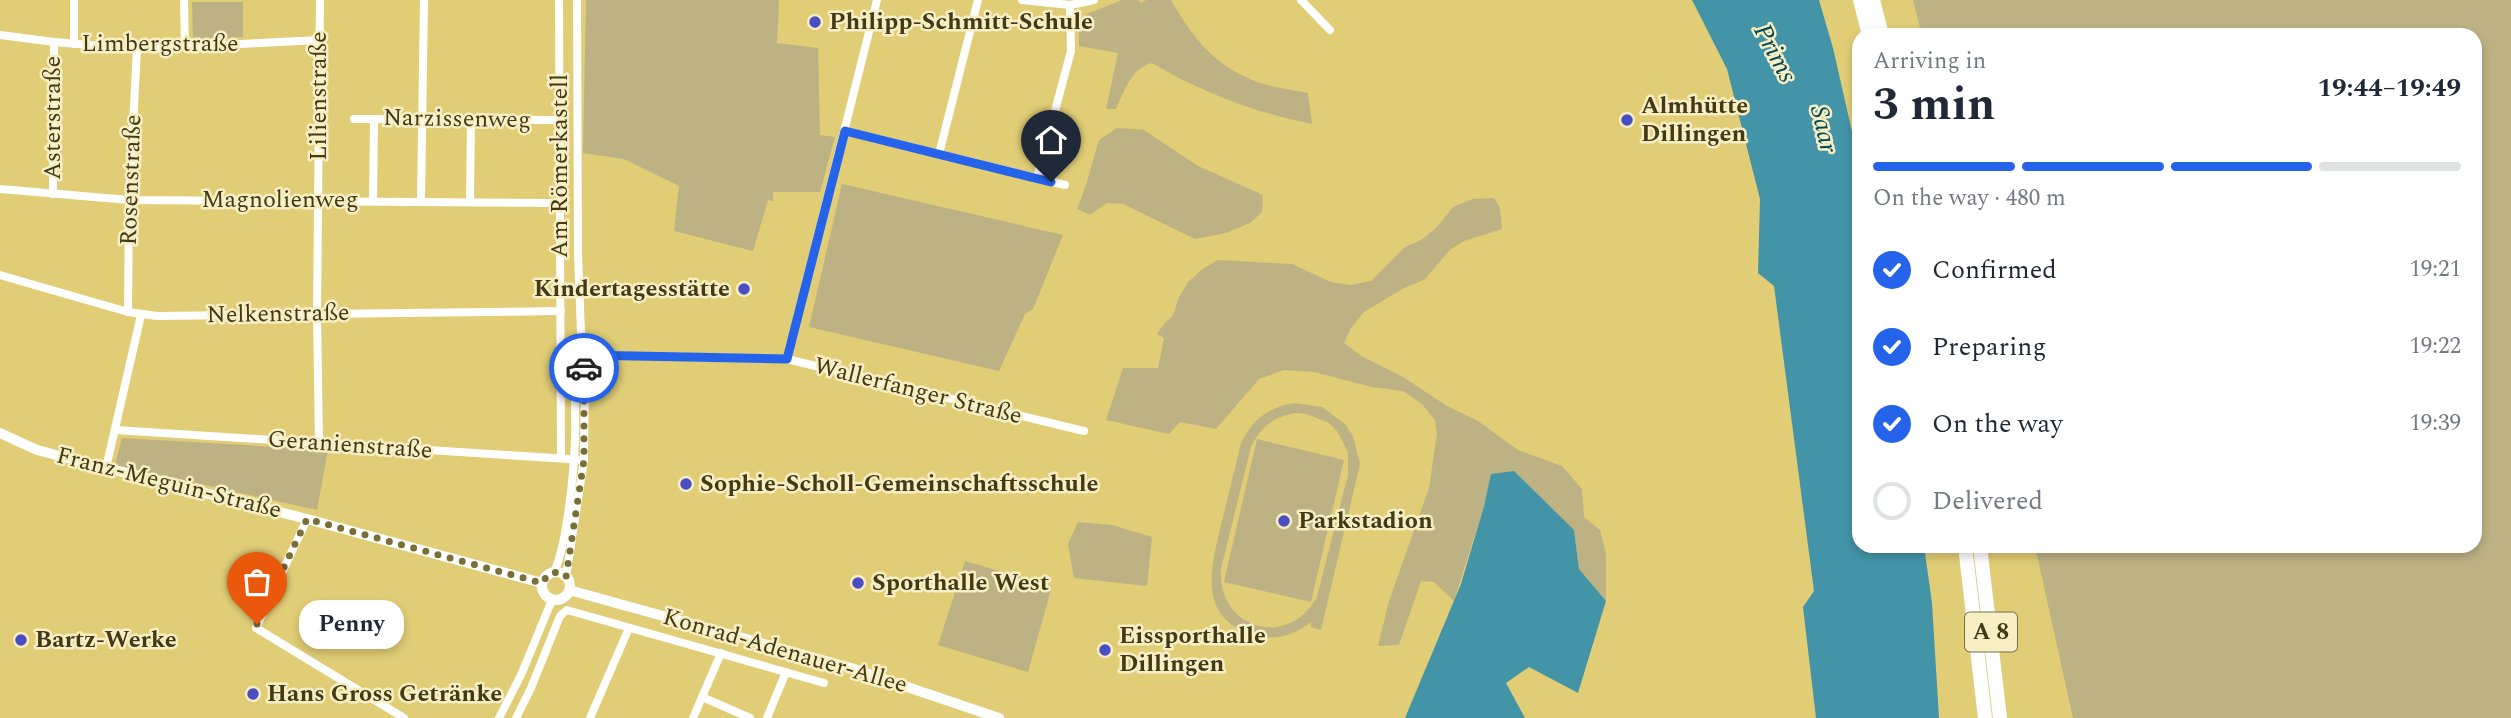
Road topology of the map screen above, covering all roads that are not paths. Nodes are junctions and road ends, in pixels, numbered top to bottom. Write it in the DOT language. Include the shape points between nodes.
graph roads {
  1 [pos="74,0"];
  2 [pos="184,0"];
  3 [pos="320,0"];
  4 [pos="424,0"];
  5 [pos="559,0"];
  6 [pos="577,0"];
  7 [pos="877,0"];
  8 [pos="978,0"];
  9 [pos="1022,0"];
  10 [pos="1094,0"];
  11 [pos="1301,0"];
  12 [pos="1860,0"];
  13 [pos="1873,0"];
  14 [pos="1070,5"];
  15 [pos="1867,28"];
  16 [pos="1880,28"];
  17 [pos="1330,30"];
  18 [pos="0,35"];
  19 [pos="320,40"];
  20 [pos="54,42"];
  21 [pos="74,44"];
  22 [pos="186,47"];
  23 [pos="137,49"];
  24 [pos="354,119"];
  25 [pos="374,119"];
  26 [pos="423,119"];
  27 [pos="471,120"];
  28 [pos="560,120"];
  29 [pos="845,131"];
  30 [pos="939,154"];
  31 [pos="1037,178"];
  32 [pos="1065,186"];
  33 [pos="0,189"];
  34 [pos="53,194"];
  35 [pos="129,200"];
  36 [pos="373,200"];
  37 [pos="421,200"];
  38 [pos="318,201"];
  39 [pos="470,201"];
  40 [pos="561,203"];
  41 [pos="0,275"];
  42 [pos="561,311"];
  43 [pos="128,312"];
  44 [pos="317,314"];
  45 [pos="141,315"];
  46 [pos="582,358"];
  47 [pos="787,359"];
  48 [pos="116,430"];
  49 [pos="1084,431"];
  50 [pos="0,433"];
  51 [pos="319,443"];
  52 [pos="561,458"];
  53 [pos="574,459"];
  54 [pos="584,460"];
  55 [pos="106,468"];
  56 [pos="307,519"];
  57 [pos="1966,553"];
  58 [pos="1981,553"];
  59 [pos="554,572"];
  60 [pos="566,577"];
  61 [pos="542,583"];
  62 [pos="569,590"];
  63 [pos="552,600"];
  64 [pos="629,628"];
  65 [pos="721,653"];
  66 [pos="786,672"];
  67 [pos="824,683"];
  68 [pos="1982,685"];
  69 [pos="702,698"];
  70 [pos="404,718"];
  71 [pos="499,718"];
  72 [pos="516,718"];
  73 [pos="590,718"];
  74 [pos="693,718"];
  75 [pos="750,718"];
  76 [pos="767,718"];
  77 [pos="999,718"];
  78 [pos="1980,718"];
  79 [pos="1985,718"];
  80 [pos="2000,718"];
  1 -- 21 [label="street, Asterstraße"];
  2 -- 22 [label="street"];
  3 -- 19 [label="street, Lilienstraße"];
  4 -- 26 [label="street"];
  5 -- 28 [label="street, Am Römerkastell"];
  6 -- 46 [label="street"];
  7 -- 29 [label="street"];
  8 -- 30 [label="street"];
  9 -- 14 [label="street"];
  10 -- 14 [label="street"];
  11 -- 17 [label="street"];
  12 -- 15 [label="highway"];
  13 -- 16 [label="highway"];
  14 -- 31 [label="street" via="1071,51"];
  18 -- 20 [label="street, Limbergstraße"];
  19 -- 22 [label="street, Limbergstraße"];
  19 -- 38 [label="street, Lilienstraße"];
  20 -- 21 [label="street, Limbergstraße"];
  20 -- 34 [label="street, Asterstraße"];
  21 -- 23 [label="street, Limbergstraße"];
  22 -- 23 [label="street, Limbergstraße"];
  23 -- 35 [label="street, Rosenstraße"];
  24 -- 25 [label="street, Narzissenweg"];
  25 -- 26 [label="street, Narzissenweg"];
  25 -- 36 [label="street"];
  26 -- 27 [label="street, Narzissenweg"];
  26 -- 37 [label="street"];
  27 -- 28 [label="street, Narzissenweg"];
  27 -- 39 [label="street"];
  28 -- 40 [label="street, Am Römerkastell"];
  29 -- 30 [label="street"];
  29 -- 47 [label="street"];
  30 -- 31 [label="street"];
  31 -- 32 [label="street"];
  33 -- 34 [label="street, Magnolienweg"];
  34 -- 35 [label="street, Magnolienweg"];
  35 -- 38 [label="street, Magnolienweg"];
  35 -- 43 [label="street, Rosenstraße"];
  36 -- 37 [label="street, Magnolienweg"];
  36 -- 38 [label="street, Magnolienweg"];
  37 -- 39 [label="street, Magnolienweg"];
  38 -- 44 [label="street, Lilienstraße"];
  39 -- 40 [label="street, Magnolienweg"];
  40 -- 42 [label="street, Am Römerkastell"];
  41 -- 43 [label="street, Nelkenstraße"];
  42 -- 44 [label="street, Nelkenstraße"];
  42 -- 52 [label="street, Am Römerkastell"];
  43 -- 45 [label="street, Nelkenstraße"];
  44 -- 45 [label="street, Nelkenstraße"];
  44 -- 51 [label="street, Lilienstraße"];
  45 -- 48 [label="street"];
  46 -- 47 [label="street, Wallerfanger Straße"];
  46 -- 53 [label="street" via="576,383"];
  46 -- 54 [label="street"];
  47 -- 49 [label="street, Wallerfanger Straße"];
  48 -- 51 [label="street, Geranienstraße"];
  48 -- 55 [label="street"];
  50 -- 55 [label="street, Franz-Meguin-Straße" via="37,450"];
  51 -- 52 [label="street, Geranienstraße"];
  52 -- 53 [label="street, Geranienstraße"];
  53 -- 54 [label="street, Geranienstraße"];
  53 -- 59 [label="street"];
  54 -- 60 [label="street"];
  55 -- 56 [label="street, Franz-Meguin-Straße"];
  56 -- 61 [label="street, Franz-Meguin-Straße"];
  56 -- 70 [label="street" via="256,628"];
  57 -- 68 [label="highway, A 8"];
  58 -- 80 [label="highway, A 8"];
  59 -- 60 [label="street"];
  59 -- 61 [label="street"];
  60 -- 62 [label="street"];
  61 -- 63 [label="street" via="543,592"];
  62 -- 63 [label="street" via="561,599"];
  62 -- 77 [label="street, Konrad-Adenauer-Allee" via="851,667"];
  63 -- 71 [label="street"];
  64 -- 65 [label="street"];
  64 -- 72 [label="street" via="564,611"];
  64 -- 73 [label="street"];
  65 -- 66 [label="street"];
  65 -- 69 [label="street"];
  66 -- 67 [label="street"];
  66 -- 76 [label="street"];
  68 -- 78 [label="highway"];
  68 -- 79 [label="highway, A 8"];
  69 -- 74 [label="street"];
  69 -- 75 [label="street"];
}
